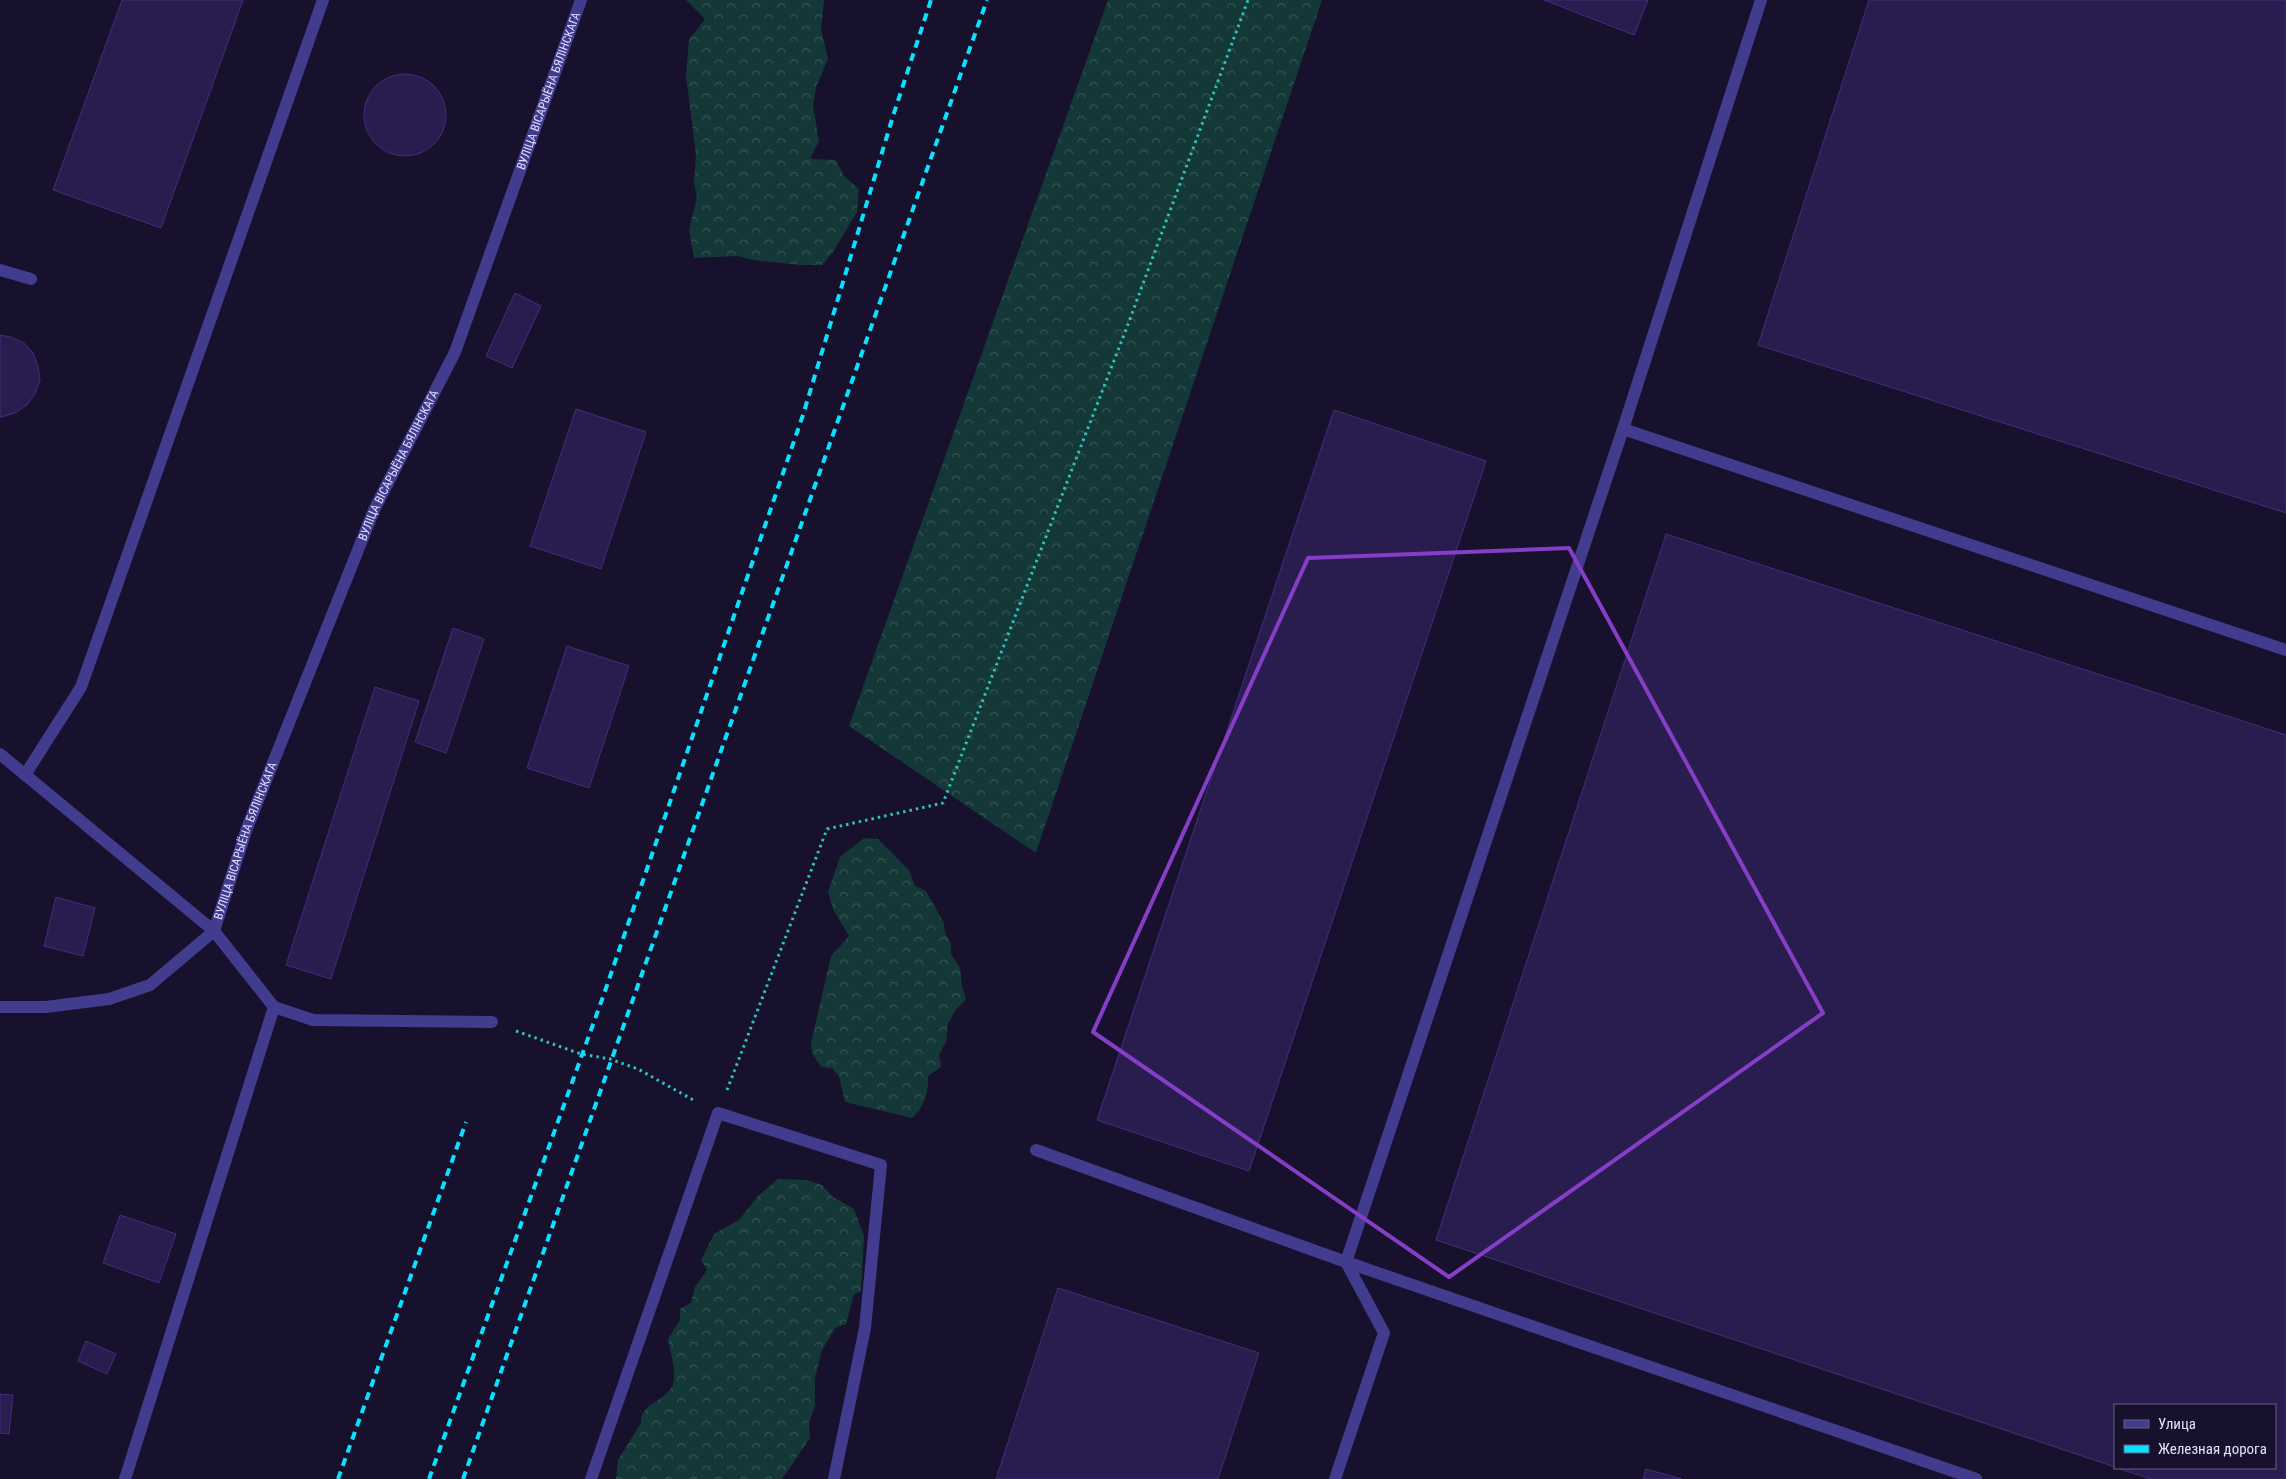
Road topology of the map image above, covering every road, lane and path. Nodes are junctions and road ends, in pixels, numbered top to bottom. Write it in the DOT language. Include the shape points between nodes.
graph roads {
  1 [pos="323,0"];
  2 [pos="581,0"];
  3 [pos="1248,0"];
  4 [pos="1761,0"];
  5 [pos="0,270"];
  6 [pos="31,279"];
  7 [pos="1623,429"];
  8 [pos="2286,650"];
  9 [pos="0,754"];
  10 [pos="25,775"];
  11 [pos="214,931"];
  12 [pos="0,1007"];
  13 [pos="274,1007"];
  14 [pos="492,1022"];
  15 [pos="718,1113"];
  16 [pos="1036,1150"];
  17 [pos="1346,1262"];
  18 [pos="125,1479"];
  19 [pos="592,1479"];
  20 [pos="834,1479"];
  21 [pos="1336,1479"];
  22 [pos="1976,1479"];
  1 -- 10 [label="street" via="81,687"];
  2 -- 11 [label="street, ВУЛІЦА ВІСАРЫЁНА БЯЛІНСКАГА" via="455,352 374,510 247,828"];
  3 -- 15 [label="path" via="1127,327 943,803 827,829"];
  4 -- 7 [label="street"];
  5 -- 6 [label="street"];
  7 -- 8 [label="street"];
  7 -- 17 [label="street"];
  9 -- 10 [label="street, ВУЛІЦА ВІСАРЫЁНА БЯЛІНСКАГА"];
  10 -- 11 [label="street, ВУЛІЦА ВІСАРЫЁНА БЯЛІНСКАГА"];
  11 -- 12 [label="street, ВУЛІЦА ВІСАРЫЁНА БЯЛІНСКАГА" via="150,985 109,999 46,1007"];
  11 -- 13 [label="street"];
  13 -- 14 [label="street" via="313,1020"];
  13 -- 18 [label="street"];
  14 -- 15 [label="path" via="581,1054 610,1059 638,1069"];
  15 -- 19 [label="street"];
  15 -- 20 [label="street" via="882,1165 866,1328"];
  16 -- 17 [label="street"];
  17 -- 21 [label="street" via="1384,1333"];
  17 -- 22 [label="street"];
}
